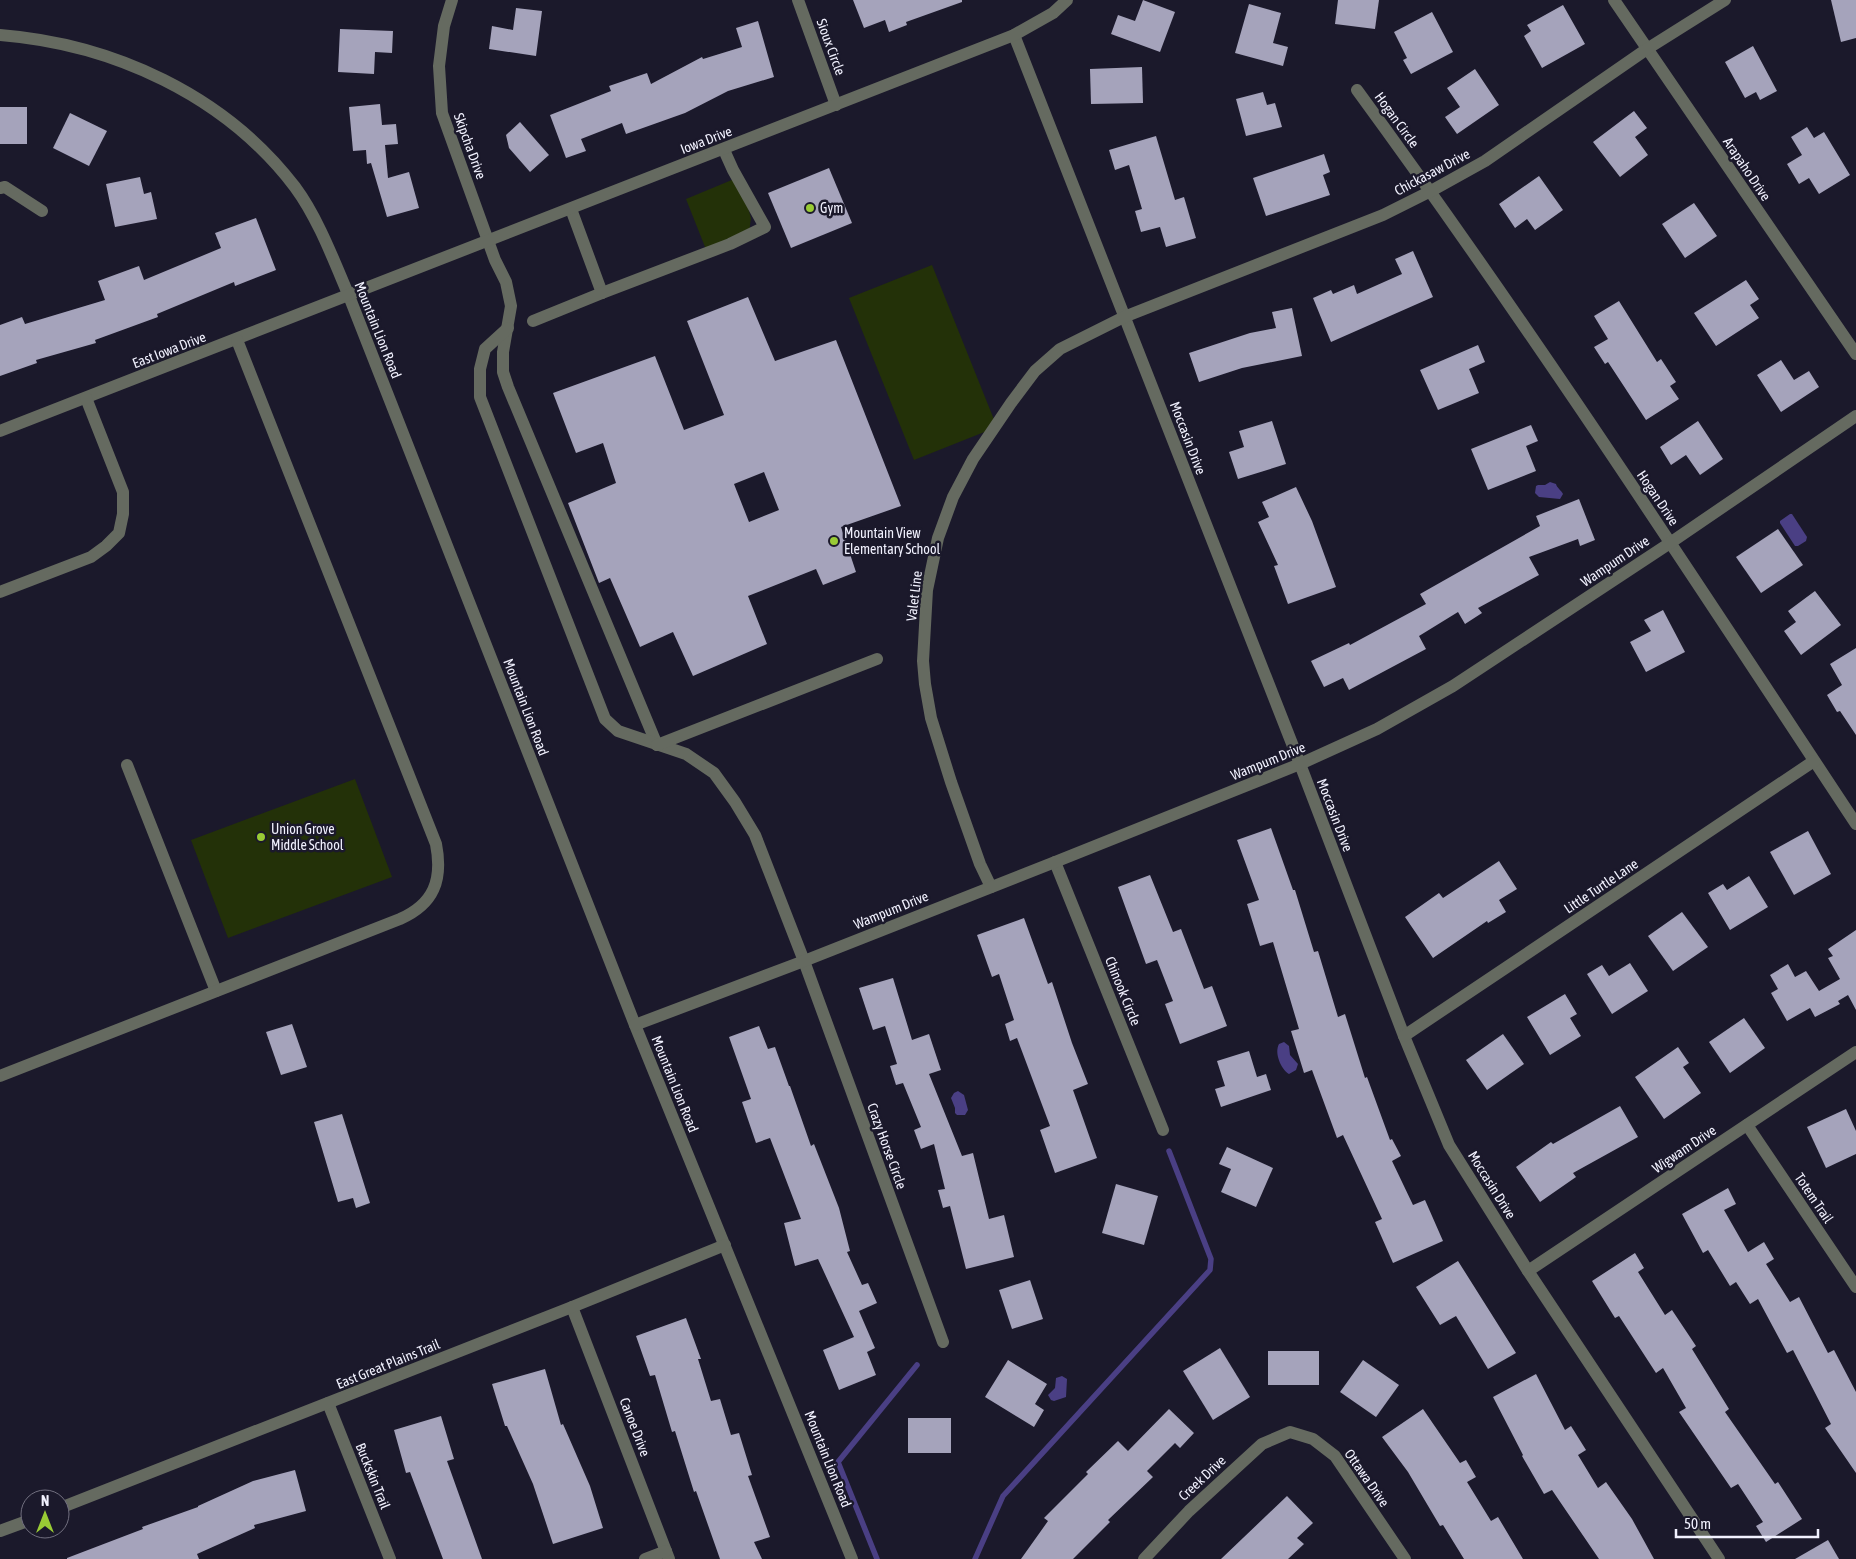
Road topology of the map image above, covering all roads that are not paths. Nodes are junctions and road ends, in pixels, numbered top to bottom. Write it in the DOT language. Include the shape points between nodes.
graph roads {
  1 [pos="452,0"];
  2 [pos="798,0"];
  3 [pos="1067,0"];
  4 [pos="1614,0"];
  5 [pos="1725,0"];
  6 [pos="0,35"];
  7 [pos="1014,35"];
  8 [pos="1647,49"];
  9 [pos="1357,90"];
  10 [pos="836,105"];
  11 [pos="724,150"];
  12 [pos="0,188"];
  13 [pos="1431,191"];
  14 [pos="571,208"];
  15 [pos="42,211"];
  16 [pos="488,240"];
  17 [pos="602,293"];
  18 [pos="349,296"];
  19 [pos="1124,317"];
  20 [pos="533,322"];
  21 [pos="508,328"];
  22 [pos="237,340"];
  23 [pos="1856,354"];
  24 [pos="86,398"];
  25 [pos="1856,416"];
  26 [pos="0,432"];
  27 [pos="1670,543"];
  28 [pos="0,592"];
  29 [pos="877,659"];
  30 [pos="657,745"];
  31 [pos="1814,761"];
  32 [pos="1300,764"];
  33 [pos="127,765"];
  34 [pos="1856,824"];
  35 [pos="1055,862"];
  36 [pos="991,887"];
  37 [pos="804,961"];
  38 [pos="216,991"];
  39 [pos="635,1024"];
  40 [pos="1404,1036"];
  41 [pos="1856,1052"];
  42 [pos="0,1076"];
  43 [pos="1746,1125"];
  44 [pos="1163,1130"];
  45 [pos="725,1245"];
  46 [pos="1528,1271"];
  47 [pos="1856,1287"];
  48 [pos="572,1307"];
  49 [pos="942,1342"];
  50 [pos="328,1403"];
  51 [pos="1290,1432"];
  52 [pos="70,1504"];
  53 [pos="20,1524"];
  54 [pos="0,1531"];
  55 [pos="668,1555"];
  56 [pos="390,1559"];
  57 [pos="645,1559"];
  58 [pos="852,1559"];
  59 [pos="1144,1559"];
  60 [pos="1405,1559"];
  61 [pos="1719,1559"];
  1 -- 16 [label="street, Skipcha Drive" via="444,26 439,66 442,113"];
  2 -- 10 [label="street, Sioux Circle"];
  3 -- 7 [label="street, Iowa Drive" via="1053,14"];
  4 -- 8 [label="street, Arapaho Drive"];
  5 -- 8 [label="street, Chickasaw Drive"];
  6 -- 18 [label="street, Mountain Lion Road" via="67,44 111,57 149,72 211,107 268,156 296,188 323,235"];
  7 -- 10 [label="street, Iowa Drive"];
  7 -- 19 [label="street, Moccasin Drive"];
  8 -- 13 [label="street, Chickasaw Drive" via="1485,161"];
  8 -- 23 [label="street, Arapaho Drive"];
  9 -- 13 [label="street, Hogan Circle"];
  10 -- 11 [label="street, Iowa Drive"];
  11 -- 14 [label="street, Iowa Drive"];
  11 -- 17 [label="street" via="765,227 730,244"];
  12 -- 15 [label="street" via="5,187"];
  13 -- 19 [label="street, Chickasaw Drive" via="1383,215"];
  13 -- 27 [label="street, Hogan Drive"];
  14 -- 16 [label="street, Iowa Drive"];
  14 -- 17 [label="street"];
  16 -- 18 [label="street, Iowa Drive"];
  16 -- 21 [label="street, Skipcha Drive" via="506,282 511,306"];
  17 -- 20 [label="street"];
  18 -- 22 [label="street, East Iowa Drive"];
  18 -- 39 [label="street, Mountain Lion Road"];
  19 -- 32 [label="street, Moccasin Drive"];
  19 -- 36 [label="street, Valet Line" via="1060,349 1035,371 973,459 953,497 938,538 927,590 924,684 951,782"];
  21 -- 30 [label="street, Skipcha Drive" via="503,372 508,387"];
  21 -- 30 [label="street, Crazy Horse Circle" via="485,349 480,369 480,397 605,719 618,731"];
  22 -- 24 [label="street, East Iowa Drive"];
  22 -- 38 [label="street" via="436,844 439,861 434,890 426,903 412,914"];
  24 -- 26 [label="street, East Iowa Drive"];
  24 -- 28 [label="street" via="123,492 119,533 91,557"];
  25 -- 27 [label="street, Wampum Drive"];
  27 -- 31 [label="street, Hogan Drive"];
  27 -- 32 [label="street, Wampum Drive" via="1453,686 1377,730"];
  29 -- 30 [label="street"];
  30 -- 37 [label="street, Crazy Horse Circle" via="686,754 714,773 735,802 755,835"];
  31 -- 34 [label="street, Hogan Drive"];
  31 -- 40 [label="street, Little Turtle Lane"];
  32 -- 35 [label="street, Wampum Drive"];
  32 -- 40 [label="street, Moccasin Drive"];
  33 -- 38 [label="street"];
  35 -- 36 [label="street, Wampum Drive"];
  35 -- 44 [label="street, Chinook Circle"];
  36 -- 37 [label="street, Wampum Drive"];
  37 -- 39 [label="street, Wampum Drive"];
  37 -- 49 [label="street, Crazy Horse Circle"];
  38 -- 42 [label="street"];
  39 -- 45 [label="street, Mountain Lion Road"];
  40 -- 46 [label="street, Moccasin Drive" via="1449,1145"];
  41 -- 43 [label="street, Wigwam Drive"];
  43 -- 46 [label="street, Wigwam Drive"];
  43 -- 47 [label="street, Totem Trail"];
  45 -- 48 [label="street, East Great Plains Trail"];
  45 -- 58 [label="street, Mountain Lion Road"];
  46 -- 61 [label="street, Moccasin Drive"];
  48 -- 50 [label="street, East Great Plains Trail"];
  48 -- 55 [label="street, Canoe Drive"];
  50 -- 52 [label="street, East Great Plains Trail"];
  50 -- 56 [label="street, Buckskin Trail"];
  51 -- 59 [label="street, Creek Drive" via="1262,1444 1189,1510"];
  51 -- 60 [label="street, Ottawa Drive" via="1313,1439 1335,1456"];
  53 -- 54 [label="street"];
  55 -- 57 [label="street"];
}
